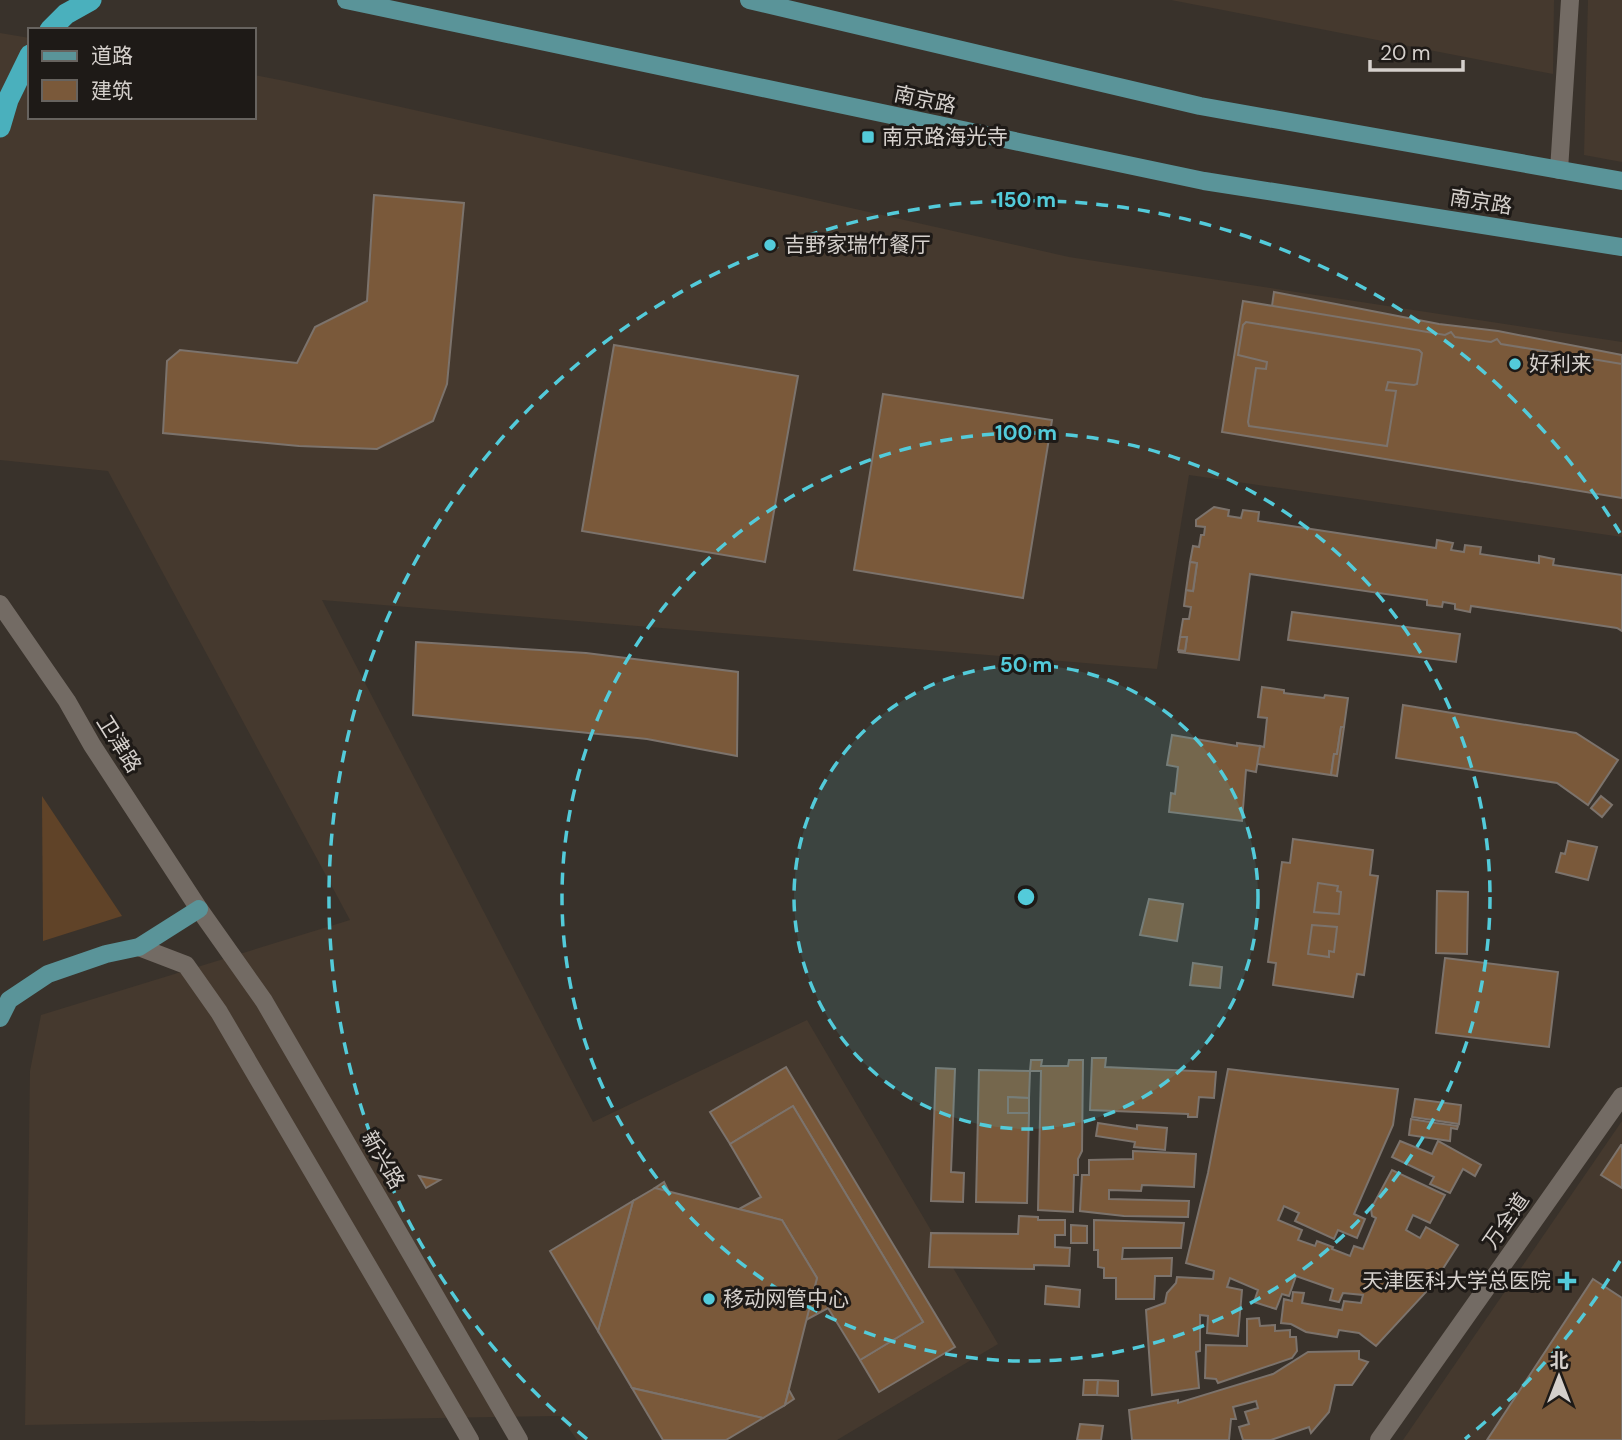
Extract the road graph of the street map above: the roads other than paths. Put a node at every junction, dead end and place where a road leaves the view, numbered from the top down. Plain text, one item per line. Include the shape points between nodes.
1 (90, 0) edge
2 (346, 0) edge
3 (749, 0) edge
4 (1570, 0) edge
5 (52, 28) edge
6 (28, 59) edge
7 (0, 127) edge
8 (1559, 170) junction
9 (1622, 181) edge
10 (1622, 247) edge
11 (0, 604) edge
12 (199, 909) junction
13 (139, 947) junction
14 (0, 1018) edge
15 (1622, 1096) edge
16 (470, 1440) edge
17 (520, 1440) edge
18 (1379, 1440) edge

1 - 5 highway
2 - 10 main road, 南京路 via 1204,181
3 - 8 main road via 1200,106
4 - 8 main road
6 - 7 highway
8 - 9 main road
11 - 12 main road, 卫津路
12 - 13 main road
12 - 17 main road, 新兴路 via 264,1001
13 - 14 main road via 48,974 9,1000
13 - 16 main road via 186,965 219,1012
15 - 18 main road, 万全道

